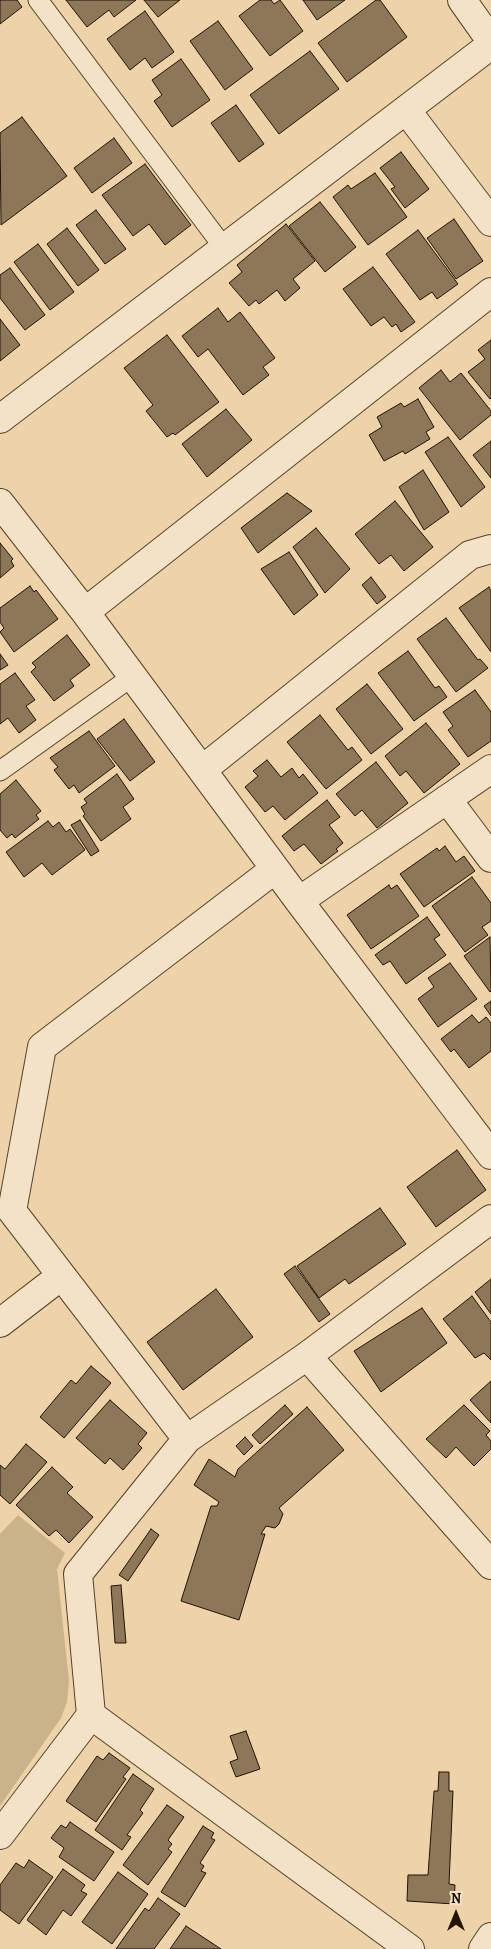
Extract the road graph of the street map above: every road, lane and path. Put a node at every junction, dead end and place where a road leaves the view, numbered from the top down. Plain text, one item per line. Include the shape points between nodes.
1 (38, 0) edge
2 (462, 0) edge
3 (491, 41) edge
4 (491, 45) edge
5 (407, 111) junction
6 (491, 222) edge
7 (225, 249) junction
8 (491, 292) edge
9 (0, 419) edge
10 (0, 503) edge
11 (491, 548) edge
12 (85, 612) junction
13 (133, 676) junction
14 (1, 768) edge
15 (491, 769) edge
16 (202, 770) junction
17 (447, 799) junction
18 (491, 858) edge
19 (275, 869) junction
20 (299, 901) junction
21 (491, 1155) edge
22 (491, 1219) edge
23 (61, 1276) junction
24 (0, 1323) edge
25 (307, 1356) junction
26 (187, 1439) junction
27 (491, 1565) edge
28 (91, 1715) junction
29 (0, 1835) edge
30 (491, 1937) edge
31 (410, 1949) edge
32 (483, 1949) edge

1 - 7 lane
2 - 3 street
4 - 5 street
5 - 6 street
5 - 7 street
7 - 9 street
8 - 12 street
10 - 12 street
11 - 16 street via 470,556
12 - 13 street
13 - 14 lane
13 - 16 street
15 - 17 street
16 - 19 street
17 - 18 street
17 - 20 street
19 - 20 street
19 - 23 street via 42,1047 12,1211
20 - 21 street
22 - 25 street
23 - 24 street
23 - 26 street
25 - 26 street
25 - 27 street
26 - 28 street via 78,1574
28 - 29 street
28 - 31 street
30 - 32 street

